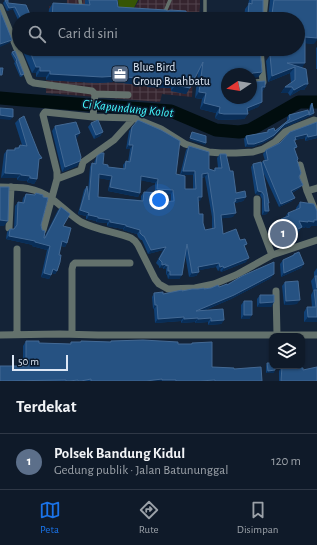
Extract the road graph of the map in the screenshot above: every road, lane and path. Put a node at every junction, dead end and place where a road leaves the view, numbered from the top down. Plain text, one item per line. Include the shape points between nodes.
1 (80, 0) edge
2 (170, 0) edge
3 (205, 0) edge
4 (265, 0) edge
5 (0, 7) edge
6 (81, 7) edge
7 (165, 12) edge
8 (205, 12) edge
9 (264, 12) edge
10 (12, 37) edge
11 (20, 56) edge
12 (260, 56) edge
13 (257, 82) edge
14 (94, 96) junction
15 (128, 96) dead end
16 (93, 117) junction
17 (130, 118) junction
18 (317, 121) edge
19 (300, 165) edge
20 (57, 179) junction
21 (0, 187) edge
22 (11, 187) junction
23 (313, 189) edge
24 (52, 198) junction
25 (257, 199) dead end
26 (317, 215) edge
27 (9, 228) edge
28 (43, 230) edge
29 (317, 240) edge
30 (16, 249) dead end
31 (272, 255) junction
32 (130, 263) dead end
33 (276, 291) dead end
34 (277, 333) edge
35 (17, 334) junction
36 (72, 334) junction
37 (0, 335) edge
38 (269, 335) edge
39 (305, 335) edge
40 (317, 335) edge

1 - 6 lane
2 - 7 lane
3 - 8 lane
4 - 9 street
5 - 10 street
11 - 14 street via 31,82 90,90
12 - 13 street via 263,82
14 - 15 street
14 - 16 street
16 - 17 street
16 - 20 street via 46,111 43,114
17 - 18 street via 161,129 198,149 236,153 263,149 286,132
17 - 20 street via 114,140 83,162 81,170
19 - 23 street
20 - 24 street
21 - 22 street
22 - 24 street via 31,188
22 - 27 street
23 - 26 street
24 - 28 street
24 - 31 street via 77,219 135,241 155,279 168,289 214,284
25 - 31 street via 257,215
29 - 31 street
30 - 35 street
32 - 36 street via 73,265
33 - 34 street
35 - 36 street
35 - 37 street
36 - 38 street
39 - 40 street

